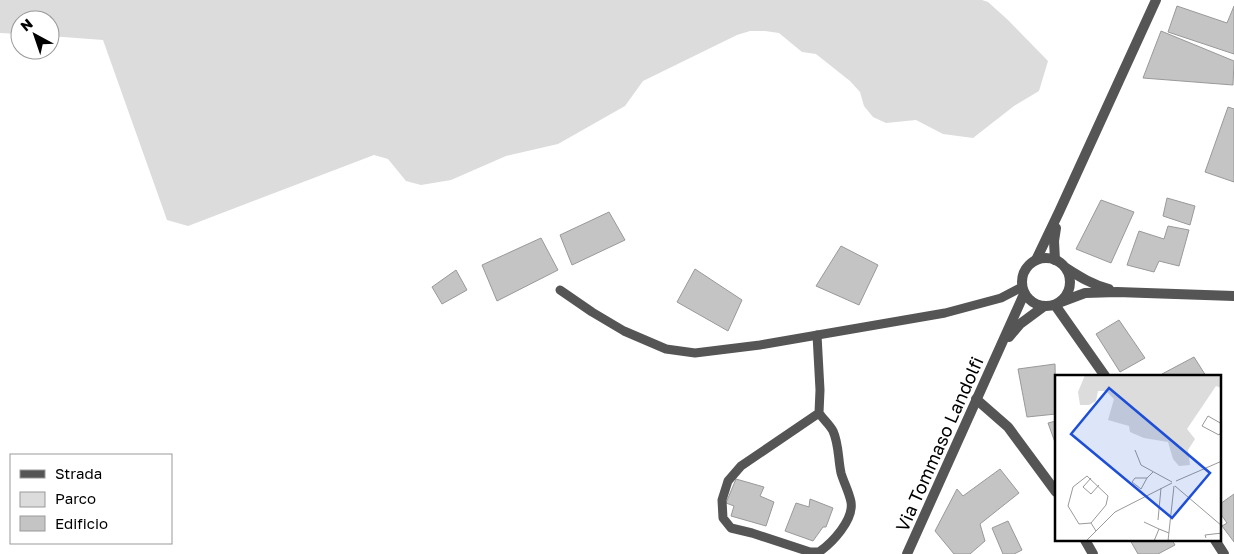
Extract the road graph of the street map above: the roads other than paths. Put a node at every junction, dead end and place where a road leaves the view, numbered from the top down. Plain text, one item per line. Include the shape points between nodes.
1 (1156, 0) edge
2 (1059, 212) junction
3 (1036, 260) junction
4 (1054, 260) junction
5 (1066, 268) junction
6 (560, 290) dead end
7 (1023, 290) junction
8 (1117, 292) junction
9 (1234, 296) edge
10 (1058, 303) junction
11 (1043, 307) junction
12 (817, 335) junction
13 (1000, 348) junction
14 (1104, 375) edge
15 (976, 399) junction
16 (819, 413) junction
17 (1055, 491) edge
18 (1087, 542) edge
19 (1216, 542) edge
20 (907, 554) edge
21 (1093, 554) edge
22 (1224, 554) edge

1 - 2 street
2 - 3 street
2 - 4 street
3 - 4 street
3 - 7 street via 1024,272
4 - 5 street
5 - 8 street via 1100,287
5 - 10 street via 1070,276 1068,293
6 - 12 lane via 624,331 666,349 695,353
7 - 11 street via 1029,300
7 - 12 lane via 945,314
7 - 13 street, Via Tommaso Landolfi
8 - 9 street
8 - 10 street via 1085,293
10 - 11 street
10 - 14 street
11 - 13 street, Via Tommaso Landolfi via 1020,324
12 - 16 lane
13 - 15 street, Via Tommaso Landolfi
15 - 17 street via 1008,427
15 - 20 street, Via Tommaso Landolfi
16 - 16 lane via 833,431 851,504 849,517 841,529 819,552 810,552 731,528 723,518 722,500 728,481 741,466
18 - 21 street
19 - 22 street

